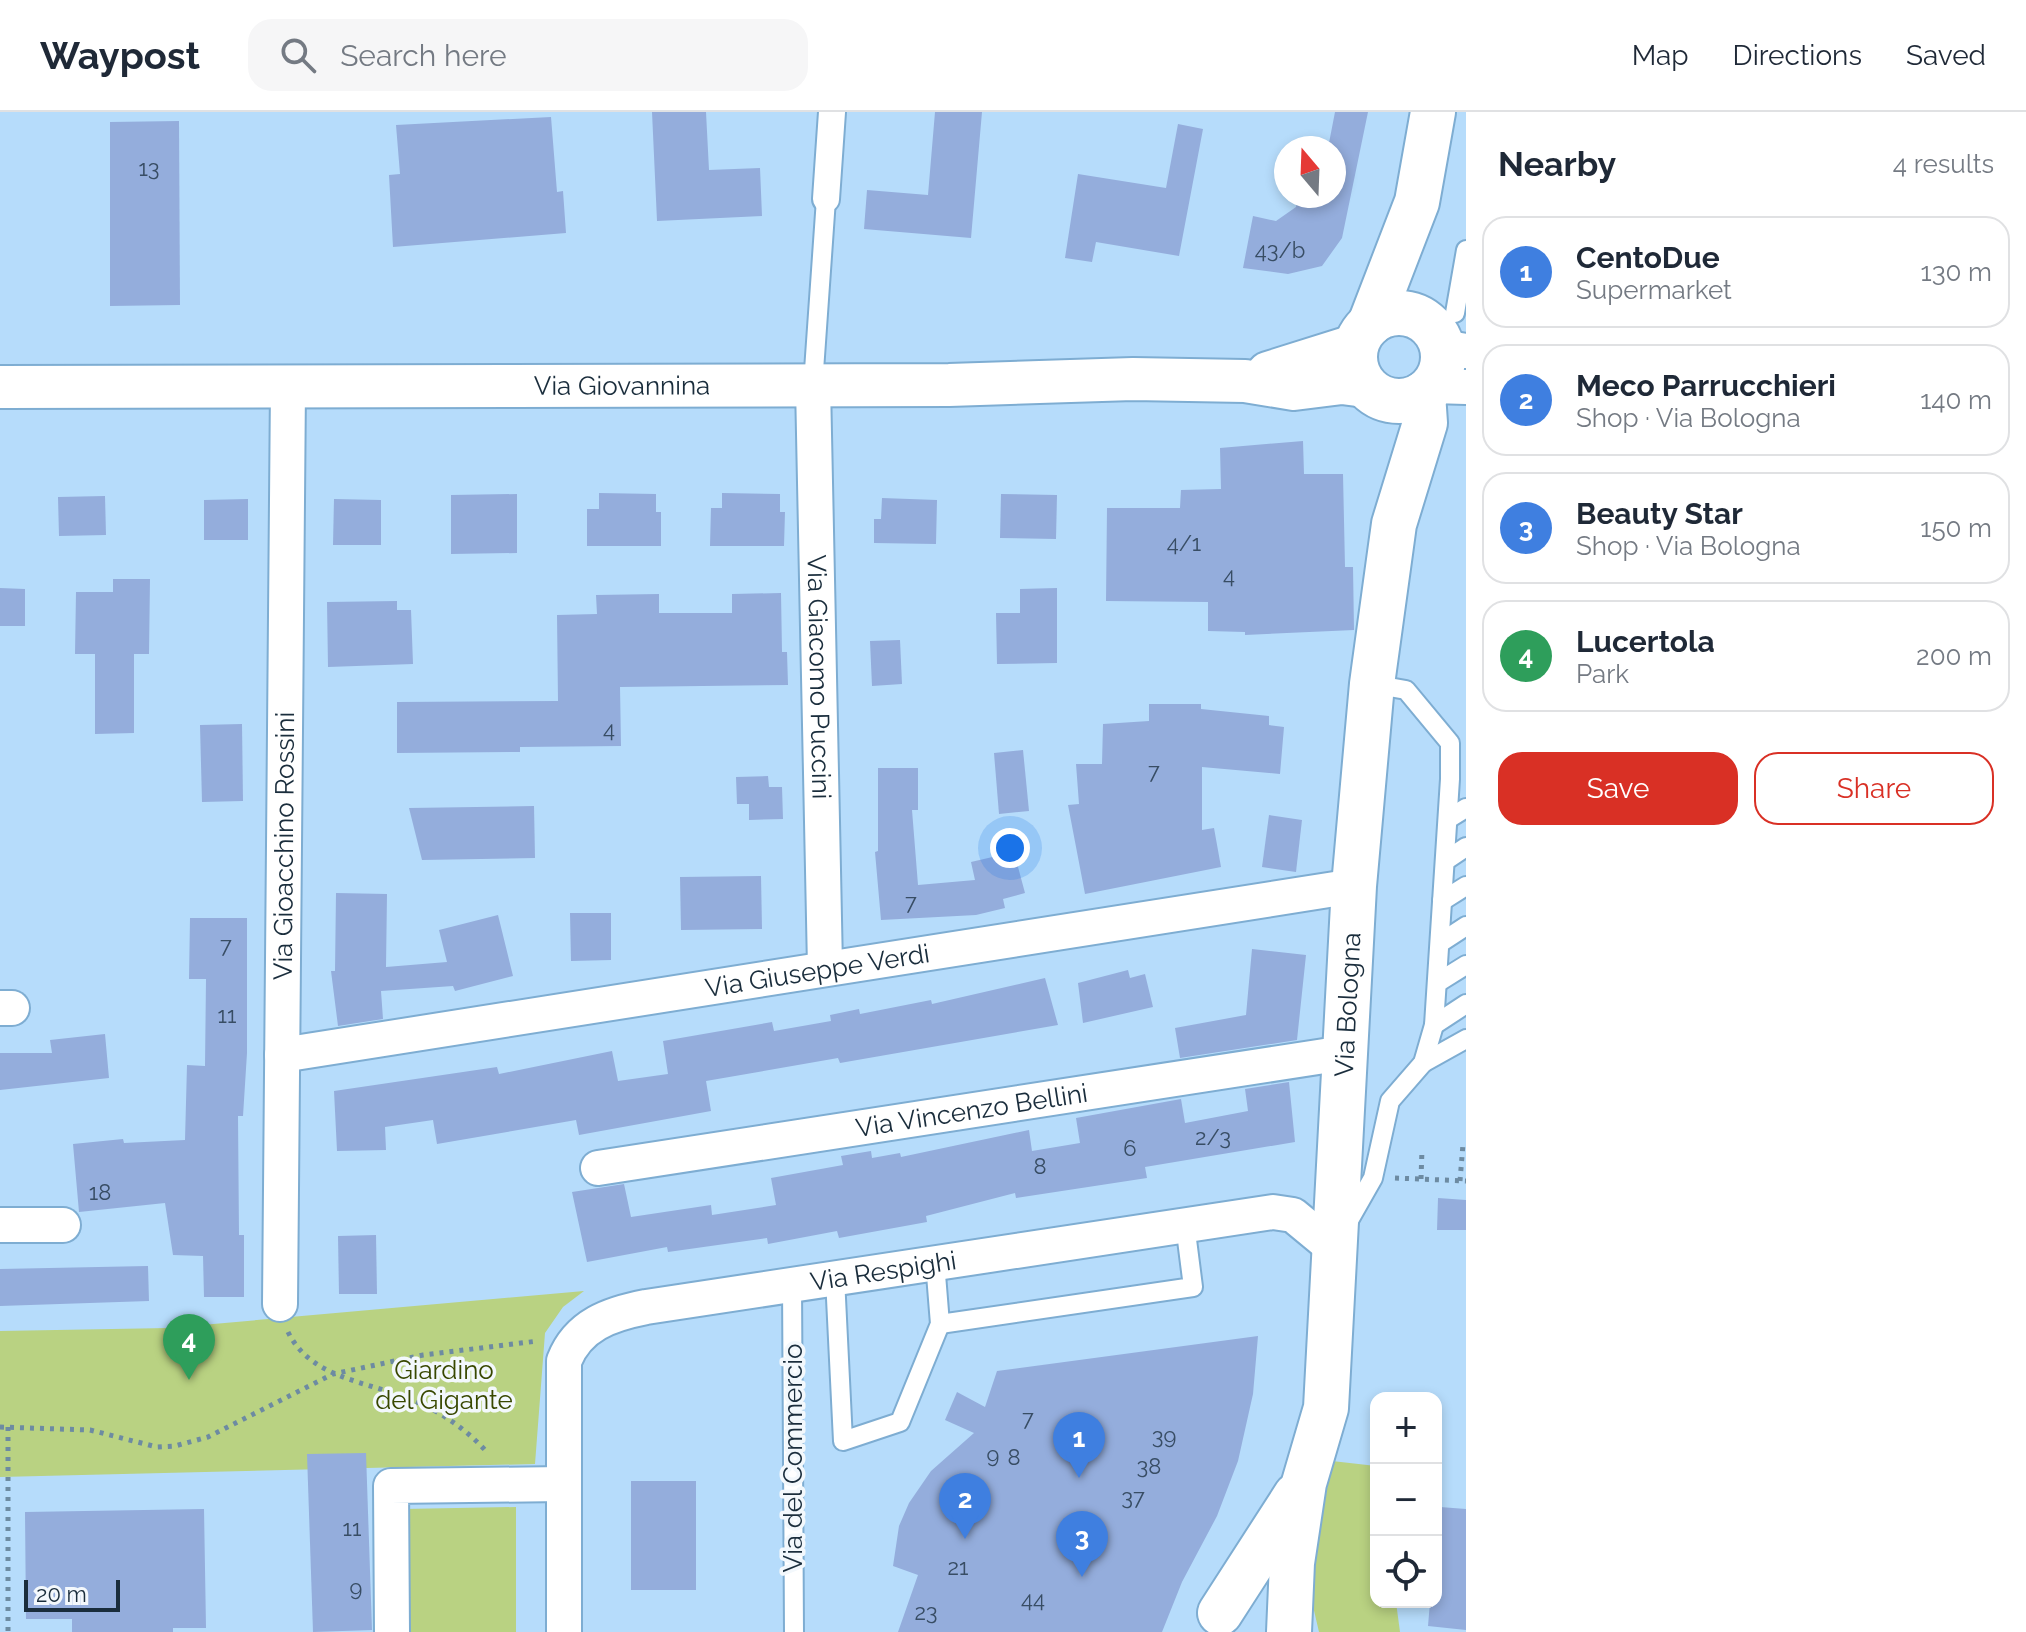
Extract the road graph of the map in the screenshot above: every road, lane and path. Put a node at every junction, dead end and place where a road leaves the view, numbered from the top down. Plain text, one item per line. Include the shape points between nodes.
1 (832, 112) edge
2 (1433, 112) edge
3 (826, 199) joint
4 (1466, 250) edge
5 (1417, 360) edge
6 (813, 385) junction
7 (288, 386) junction
8 (0, 387) edge
9 (1372, 684) junction
10 (1458, 774) edge
11 (1466, 808) edge
12 (1448, 819) junction
13 (1466, 847) edge
14 (1445, 861) junction
15 (1354, 886) junction
16 (1466, 886) edge
17 (1442, 901) junction
18 (1466, 926) edge
19 (1440, 943) junction
20 (1466, 965) edge
21 (825, 967) junction
22 (1437, 983) junction
23 (1466, 1004) edge
24 (1434, 1025) junction
25 (1466, 1039) edge
26 (1344, 1053) junction
27 (282, 1055) junction
28 (1423, 1063) junction
29 (1463, 1144) dead end
30 (1422, 1149) dead end
31 (598, 1168) dead end
32 (1373, 1178) junction
33 (1421, 1179) junction
34 (1463, 1181) edge
35 (1185, 1224) junction
36 (0, 1225) edge
37 (63, 1225) dead end
38 (1333, 1248) junction
39 (935, 1262) junction
40 (835, 1278) junction
41 (792, 1284) junction
42 (280, 1304) joint
43 (940, 1324) junction
44 (577, 1338) junction
45 (333, 1374) junction
46 (0, 1427) edge
47 (8, 1427) junction
48 (486, 1451) dead end
49 (1304, 1483) junction
50 (563, 1484) junction
51 (1211, 1622) edge
52 (8, 1632) edge
53 (392, 1632) edge
54 (564, 1632) edge
55 (794, 1632) edge
56 (1289, 1632) edge

1 - 3 street
2 - 5 main road, Via Bologna via 1417,202
3 - 6 lane
4 - 5 lane
5 - 6 street, Via Giovannina via 1342,383 1294,389 1245,381 1133,379
5 - 9 main road, Via Bologna via 1425,423 1394,524
6 - 7 street, Via Giovannina
6 - 21 street, Via Giacomo Puccini
7 - 8 street, Via Giovannina
7 - 27 street, Via Gioacchino Rossini
9 - 10 lane via 1406,690 1450,743
9 - 15 main road, Via Bologna
10 - 12 lane
11 - 12 lane
12 - 14 lane
13 - 14 lane
14 - 17 lane
15 - 21 street, Via Giuseppe Verdi
15 - 26 main road, Via Bologna
16 - 17 lane
17 - 19 lane
18 - 19 lane
19 - 22 lane
20 - 22 lane
21 - 27 street, Via Giuseppe Verdi
22 - 24 lane
23 - 24 lane
24 - 28 lane
25 - 28 lane
26 - 31 street, Via Vincenzo Bellini
26 - 38 main road, Via Bologna
27 - 42 street, Via Gioacchino Rossini
28 - 32 lane via 1390,1101
29 - 34 path
30 - 33 path
32 - 33 path
32 - 38 lane
33 - 34 path
35 - 38 street, Via Respighi via 1283,1211
35 - 39 street, Via Respighi
35 - 43 lane via 1193,1287
36 - 37 street
38 - 49 main road, Via Bologna via 1326,1408
39 - 40 street, Via Respighi
39 - 43 lane
40 - 41 street, Via Respighi
40 - 43 lane via 843,1441 900,1422
41 - 44 street, Via Respighi via 622,1312
41 - 55 lane, Via del Commercio
42 - 45 path via 292,1340
44 - 45 path via 423,1355
44 - 50 street via 564,1361
45 - 47 path via 208,1437 175,1446 157,1447 90,1430
45 - 48 path via 422,1404 472,1435
46 - 47 path
47 - 52 path
49 - 51 main road, Via Bologna
49 - 56 main road, Via Bologna
50 - 53 street via 391,1486
50 - 54 street
51 - 56 main road, Via Bologna via 1232,1606 1259,1606

